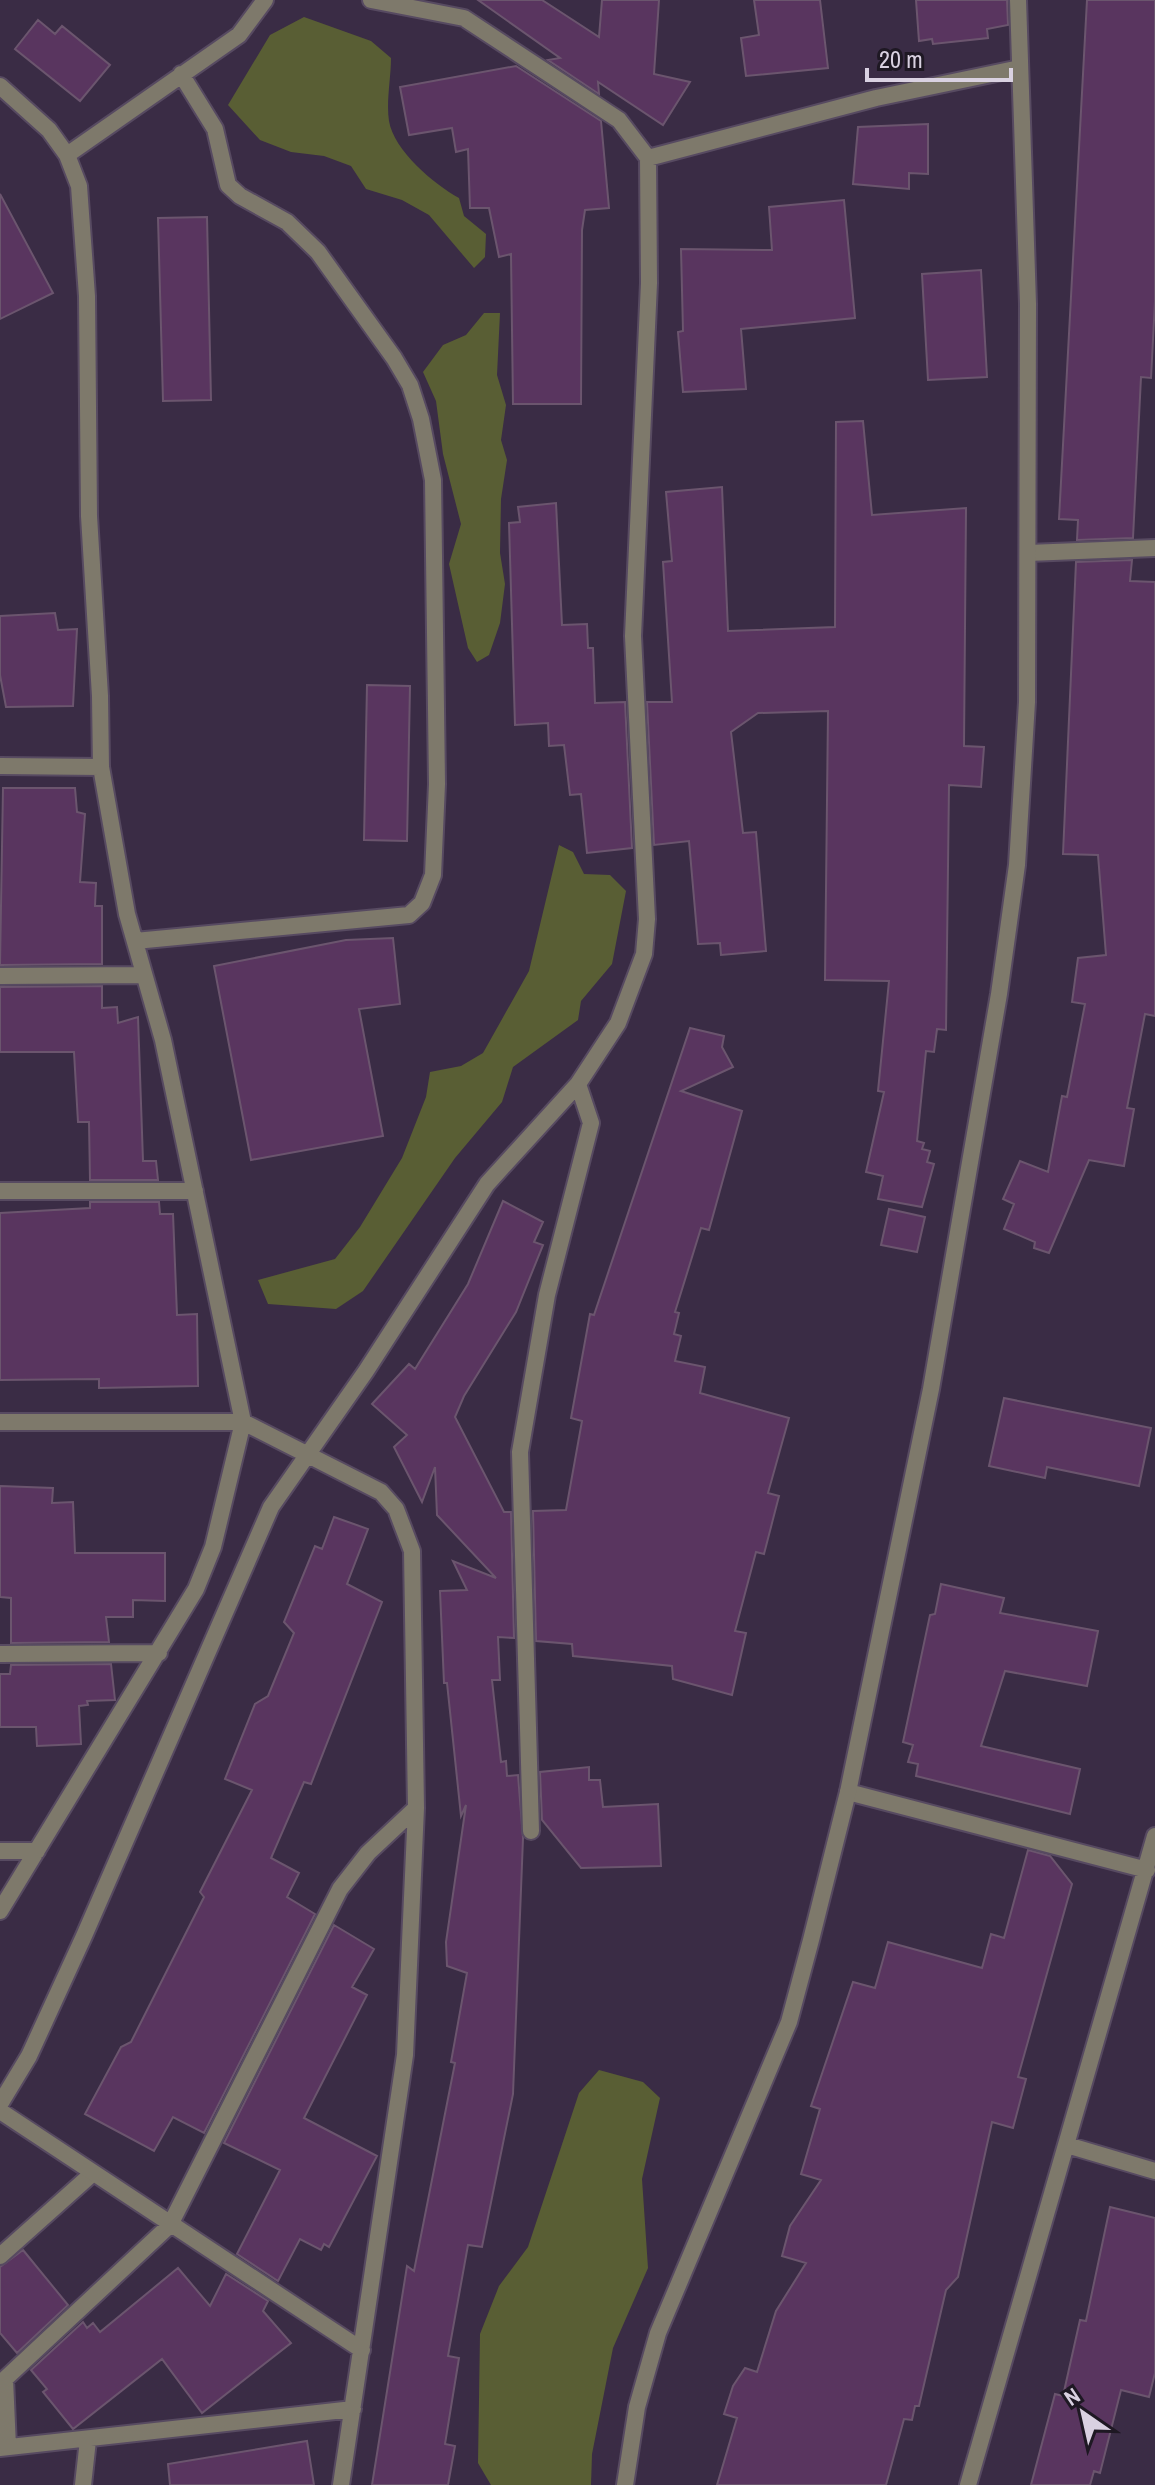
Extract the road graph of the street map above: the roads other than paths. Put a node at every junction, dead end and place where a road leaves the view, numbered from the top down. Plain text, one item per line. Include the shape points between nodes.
1 (265, 0) edge
2 (371, 0) edge
3 (1018, 0) edge
4 (1020, 68) junction
5 (181, 74) junction
6 (0, 86) edge
7 (67, 155) junction
8 (648, 158) junction
9 (1155, 548) edge
10 (1028, 553) junction
11 (0, 766) edge
12 (101, 767) junction
13 (135, 941) junction
14 (144, 975) junction
15 (0, 976) edge
16 (578, 1084) junction
17 (0, 1191) edge
18 (195, 1191) junction
19 (0, 1422) edge
20 (243, 1422) junction
21 (307, 1453) junction
22 (159, 1653) junction
23 (0, 1654) edge
24 (848, 1792) junction
25 (416, 1808) junction
26 (531, 1831) dead end
27 (1155, 1836) edge
28 (0, 1851) edge
29 (37, 1851) junction
30 (1147, 1870) junction
31 (0, 1911) edge
32 (0, 2104) edge
33 (0, 2111) edge
34 (1067, 2145) junction
35 (1155, 2171) edge
36 (93, 2173) junction
37 (170, 2225) junction
38 (0, 2256) edge
39 (362, 2350) junction
40 (2, 2377) edge
41 (353, 2409) junction
42 (88, 2440) junction
43 (4, 2447) edge
44 (83, 2485) edge
45 (341, 2485) edge
46 (625, 2485) edge
47 (968, 2485) edge

1 - 5 street via 239,35
2 - 8 street via 464,18 619,120
3 - 4 street
4 - 8 street via 876,98
4 - 10 street via 1028,304
5 - 7 street
5 - 13 street via 215,129 228,185 287,222 318,252 394,358 421,419 434,495 433,875 422,903 409,915
6 - 7 street via 49,130
7 - 12 street via 79,186 87,296 89,516
8 - 16 street via 649,283 633,636 647,919 644,954 618,1023
9 - 10 street
10 - 24 street via 1027,702 1018,850 999,994 931,1389
11 - 12 street
12 - 13 street
13 - 14 street
14 - 15 street
14 - 18 street
16 - 21 street via 487,1184
16 - 26 street via 591,1123 547,1295 520,1452
17 - 18 street
18 - 20 street
19 - 20 street
20 - 21 street
20 - 22 street via 213,1547
21 - 25 street via 381,1492 396,1509 408,1537
21 - 32 street via 271,1507 84,1936 29,2056
22 - 23 street
22 - 29 street
24 - 30 street
24 - 46 street via 789,2022 658,2333 637,2407
25 - 37 street via 368,1853 340,1889
25 - 39 street via 405,2055
27 - 30 street
28 - 29 street
29 - 31 street
30 - 34 street
33 - 36 street
34 - 35 street
34 - 47 street
36 - 37 street
36 - 38 street
37 - 39 street
37 - 40 street
39 - 41 street
40 - 43 street
41 - 42 street
41 - 45 street
42 - 43 street
42 - 44 street

